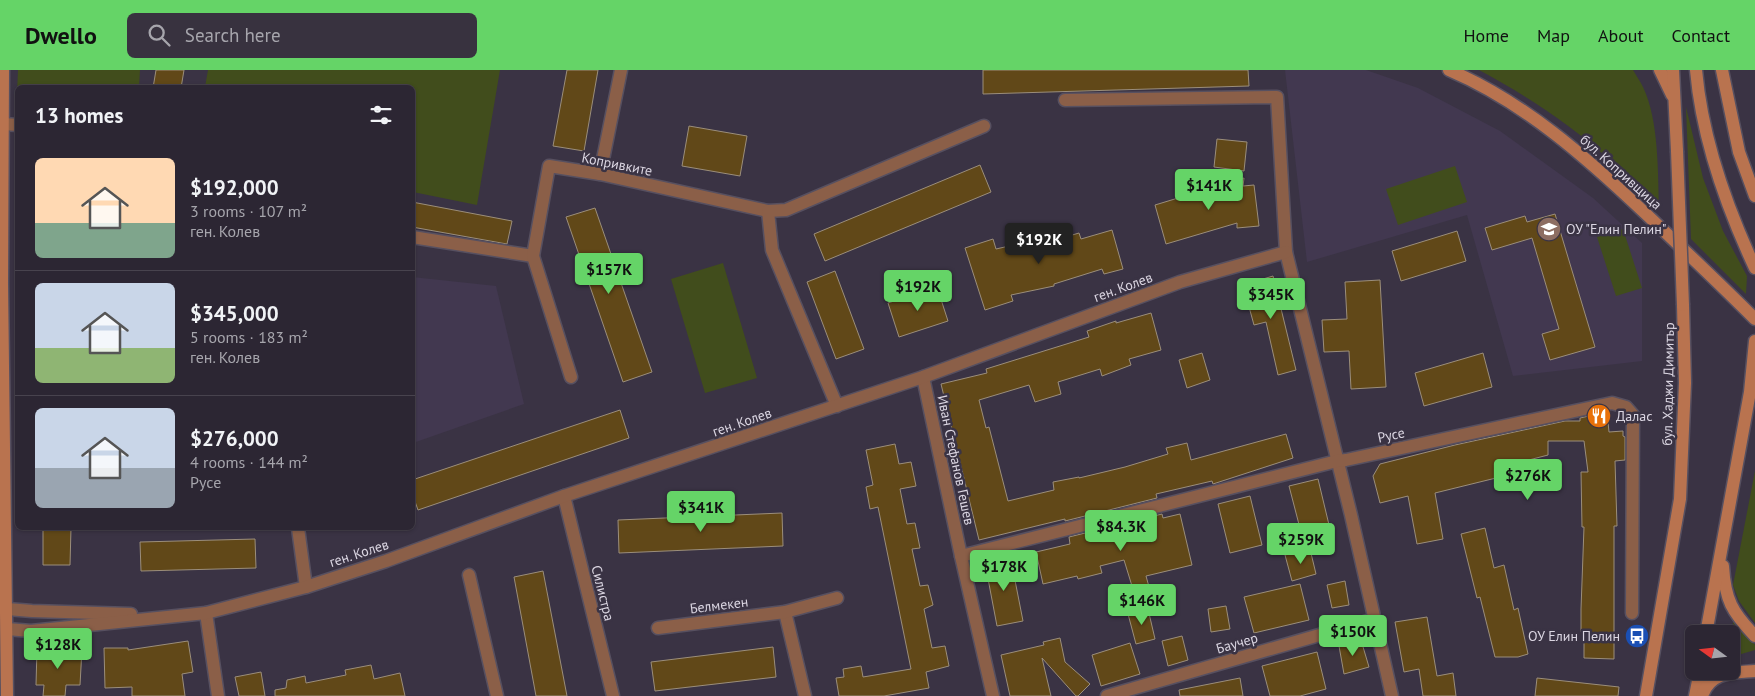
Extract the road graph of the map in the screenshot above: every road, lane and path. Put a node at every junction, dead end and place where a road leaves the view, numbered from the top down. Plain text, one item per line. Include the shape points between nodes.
1 (3, 70) edge
2 (621, 70) edge
3 (1448, 70) edge
4 (1660, 70) edge
5 (1673, 70) edge
6 (1696, 70) edge
7 (1722, 70) edge
8 (1066, 100) dead end
9 (1676, 104) junction
10 (3, 124) junction
11 (15, 125) edge
12 (984, 126) dead end
13 (600, 174) junction
14 (1755, 196) edge
15 (768, 212) junction
16 (415, 237) edge
17 (1286, 252) junction
18 (533, 256) junction
19 (1755, 268) edge
20 (1, 283) edge
21 (1755, 319) edge
22 (1755, 341) edge
23 (1754, 356) edge
24 (571, 377) dead end
25 (923, 377) junction
26 (837, 406) junction
27 (1337, 461) junction
28 (564, 496) junction
29 (298, 530) edge
30 (1722, 541) junction
31 (961, 556) junction
32 (469, 575) dead end
33 (306, 587) junction
34 (837, 598) dead end
35 (7, 609) junction
36 (785, 612) junction
37 (1632, 613) dead end
38 (206, 614) junction
39 (183, 615) junction
40 (1375, 619) junction
41 (1708, 625) edge
42 (658, 628) dead end
43 (7, 629) junction
44 (1755, 636) edge
45 (1755, 671) edge
46 (1698, 680) edge
47 (8, 696) edge
48 (218, 696) edge
49 (497, 696) edge
50 (613, 696) edge
51 (805, 696) edge
52 (993, 696) edge
53 (1107, 696) edge
54 (1392, 696) edge
55 (1646, 696) edge
56 (1695, 696) edge
57 (1702, 696) edge

1 - 10 main road
2 - 13 street
3 - 21 main road, бул. Копривщица via 1534,117 1591,162
4 - 9 main road
5 - 9 main road, бул. Хаджи Димитър
6 - 19 main road via 1712,155
7 - 14 main road via 1739,152
8 - 17 street via 1277,97
9 - 55 main road, бул. Хаджи Димитър, bridge via 1684,383 1680,499
10 - 11 street
10 - 20 main road
12 - 15 street via 786,210
13 - 15 street, Копривките
13 - 18 street, Копривките via 549,166
15 - 26 street via 772,250
16 - 18 street
17 - 25 street, ген. Колев via 1180,282
17 - 27 street
18 - 24 street, Копривките
20 - 35 main road
22 - 23 main road
23 - 30 main road
25 - 26 street, ген. Колев
25 - 31 street, Иван Стефанов Гешев
26 - 28 street, ген. Колев
27 - 31 street, Русе
27 - 37 street, Русе via 1612,403 1626,407 1633,415
27 - 40 street
28 - 33 street, ген. Колев
28 - 50 street, Силистра
29 - 33 street
30 - 41 main road
30 - 44 main road via 1727,598
31 - 52 street, Иван Стефанов Гешев
32 - 49 street
33 - 38 street, ген. Колев
34 - 36 street, Белмекен
35 - 39 street
35 - 43 main road
36 - 42 street, Белмекен
36 - 51 street
38 - 39 street, ген. Колев
38 - 48 street
39 - 43 street via 31,631
40 - 53 street, Баучер
40 - 54 street
43 - 47 main road
45 - 57 main road via 1713,678
46 - 56 main road

